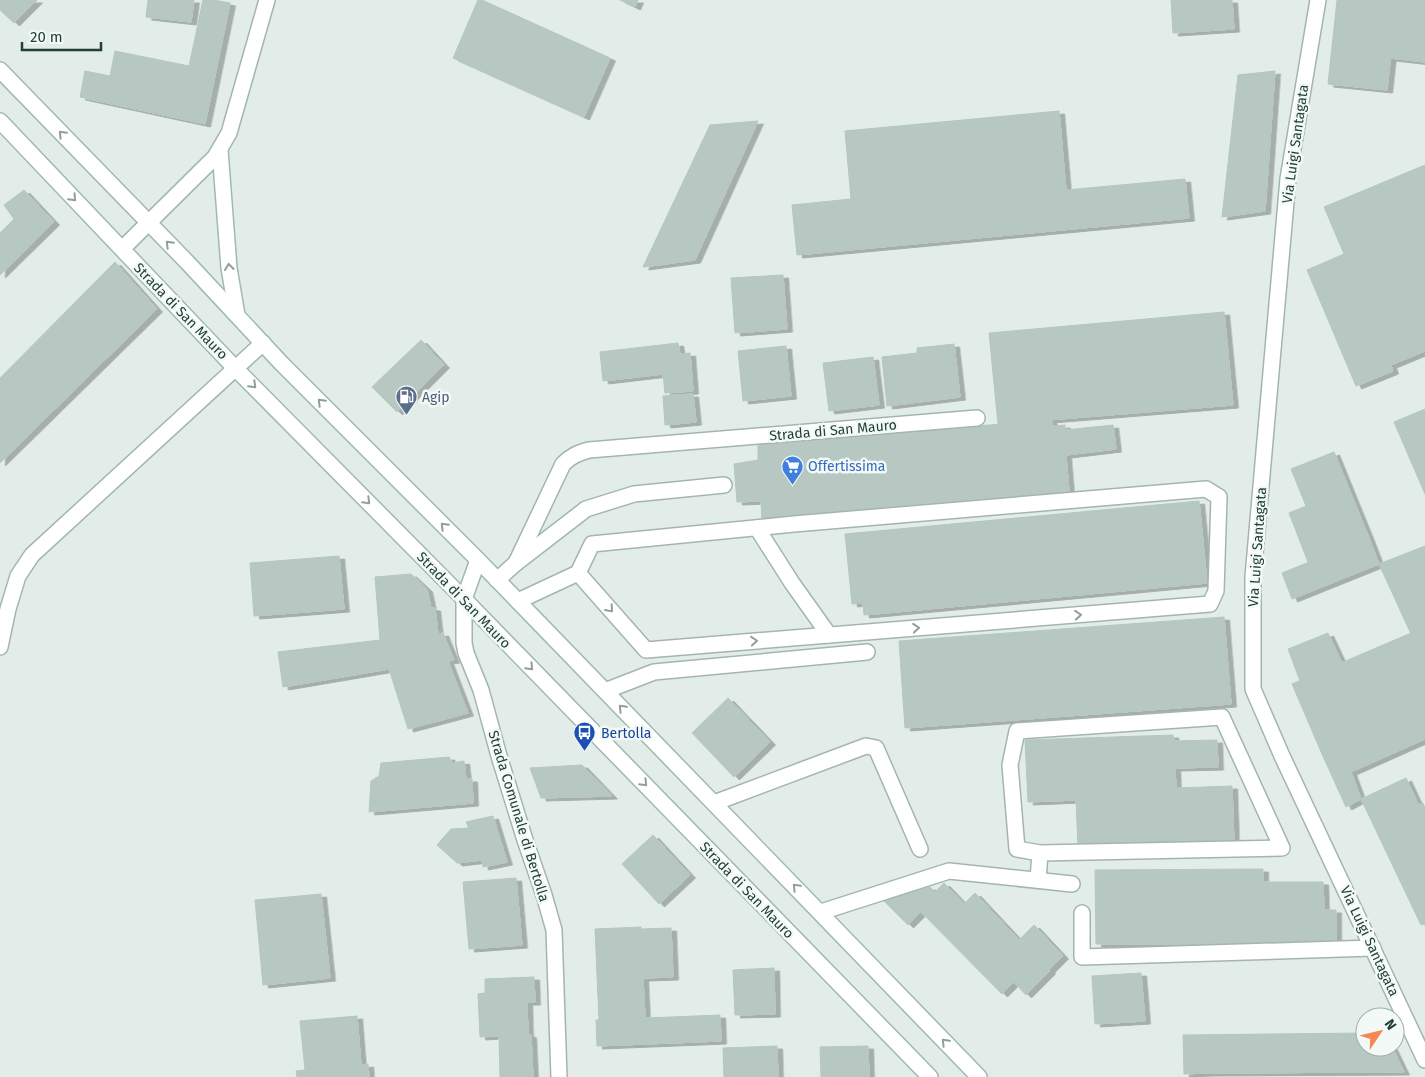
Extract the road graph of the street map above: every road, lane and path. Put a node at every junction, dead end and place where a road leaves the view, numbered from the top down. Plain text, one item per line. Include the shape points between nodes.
1 (267, 0) edge
2 (1318, 0) edge
3 (2, 74) edge
4 (0, 122) edge
5 (220, 150) junction
6 (149, 223) junction
7 (122, 249) junction
8 (237, 315) junction
9 (263, 343) junction
10 (235, 368) junction
11 (977, 418) dead end
12 (724, 485) dead end
13 (757, 528) junction
14 (478, 560) junction
15 (516, 563) junction
16 (578, 573) junction
17 (497, 580) junction
18 (464, 599) junction
19 (518, 601) junction
20 (830, 635) junction
21 (0, 647) edge
22 (867, 652) dead end
23 (605, 691) junction
24 (714, 803) junction
25 (920, 849) dead end
26 (1040, 853) junction
27 (1038, 880) junction
28 (1072, 884) dead end
29 (821, 912) junction
30 (1082, 913) dead end
31 (1373, 948) junction
32 (1425, 1060) edge
33 (559, 1077) edge
34 (930, 1077) edge
35 (979, 1077) edge

1 - 5 main road via 230,133
2 - 31 main road, Via Luigi Santagata via 1288,179 1253,577 1253,689
6 -> 3 main road
4 -> 7 main road, Strada di San Mauro
5 - 6 main road
8 -> 5 main road via 229,268
6 - 7 main road
8 -> 6 main road
7 - 10 main road, Strada di San Mauro
8 - 9 main road
9 - 10 main road
14 -> 9 main road
10 -> 18 main road, Strada di San Mauro
10 - 21 main road via 32,555 18,576
11 - 15 main road, Strada di San Mauro via 579,452 563,464
12 - 15 main road via 634,494 586,509
13 - 16 main road via 592,544
13 - 20 main road
20 -> 13 main road via 1210,604 1216,591 1219,497 1206,489
14 - 17 main road
14 - 18 main road, Strada Comunale di Bertolla
15 - 17 main road
16 - 19 main road
16 -> 20 main road via 646,650
17 - 19 main road
18 - 33 main road, Strada Comunale di Bertolla via 466,653 481,690 554,930
18 -> 34 main road, Strada di San Mauro
19 - 23 main road
22 - 23 main road via 654,672
24 -> 23 main road
24 - 25 main road via 866,746 876,748
29 -> 24 main road
26 - 26 main road via 1079,852 1282,848 1222,717 1016,731 1010,765 1017,850
26 - 27 main road
27 - 28 main road
27 - 29 main road via 949,871
35 -> 29 main road
30 - 31 main road via 1082,957
31 - 32 main road, Via Luigi Santagata

